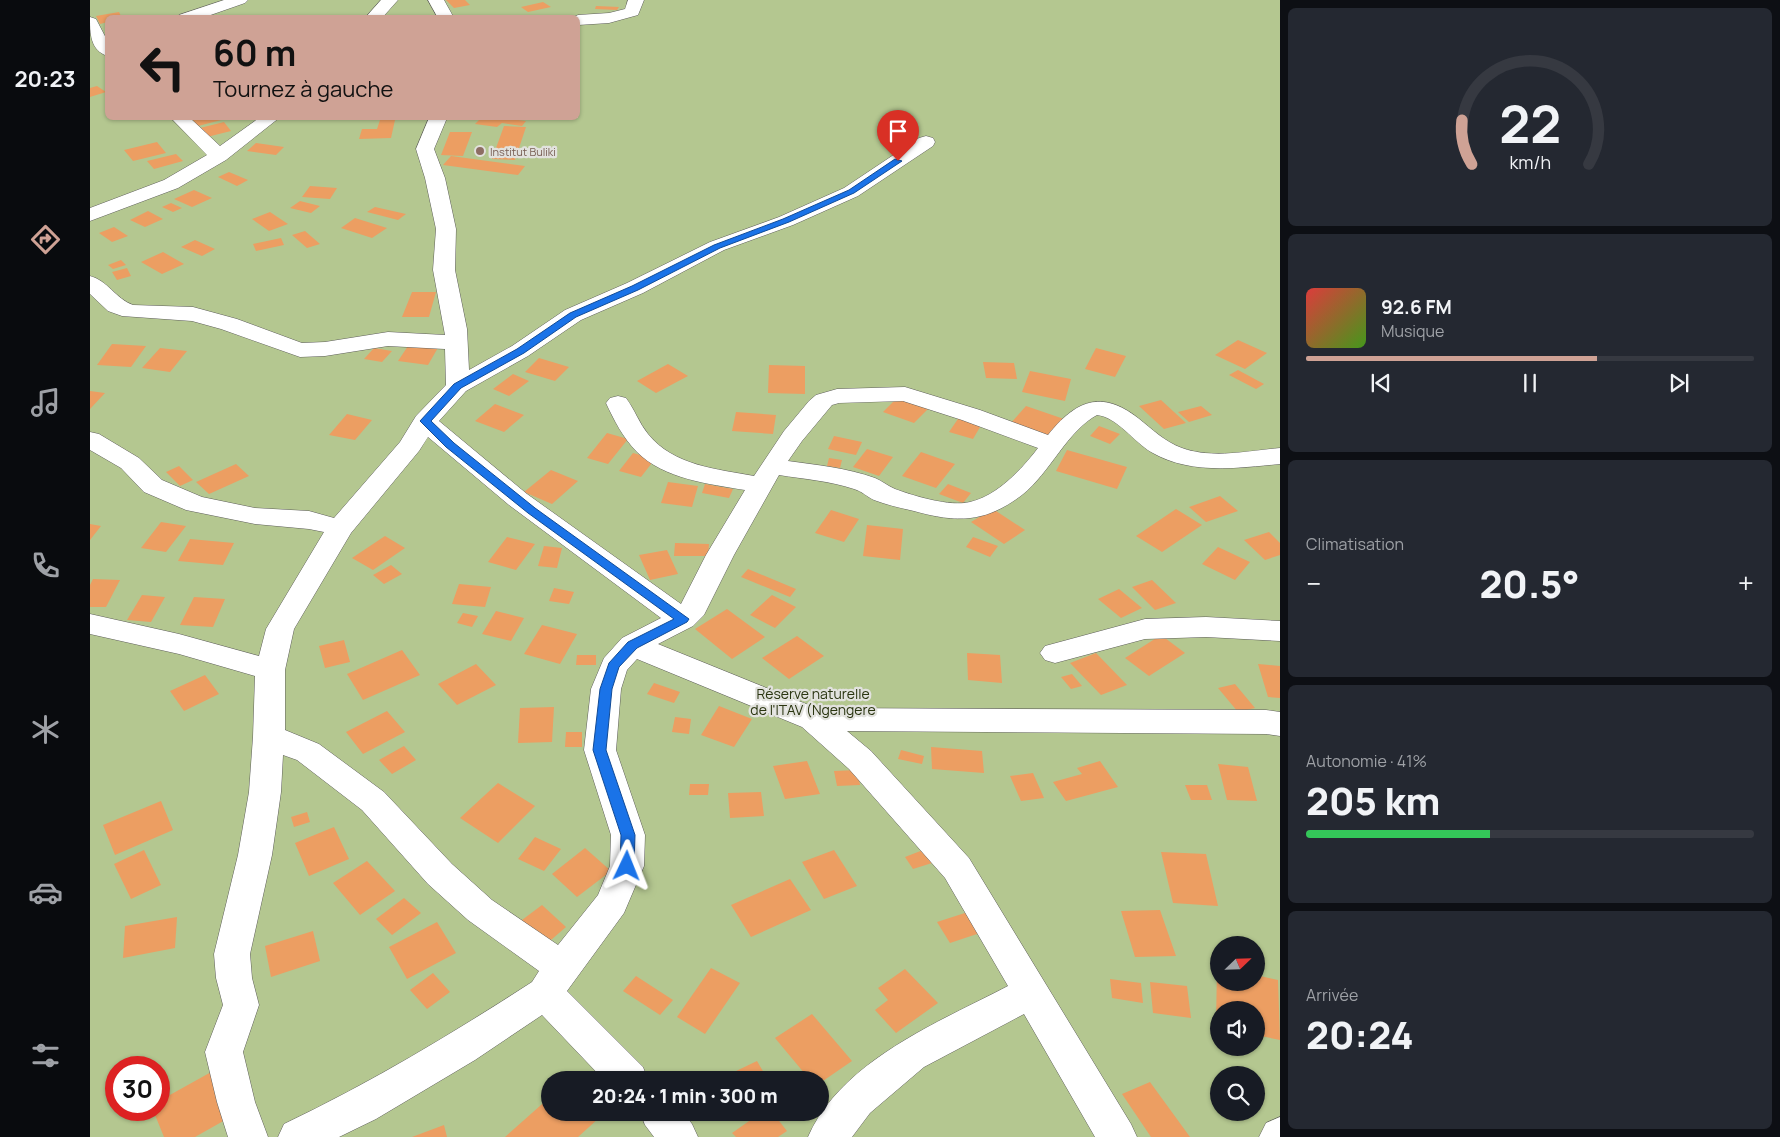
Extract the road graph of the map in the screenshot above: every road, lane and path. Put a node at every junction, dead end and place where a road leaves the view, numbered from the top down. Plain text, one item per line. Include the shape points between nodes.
1 (390, 0) edge
2 (436, 0) edge
3 (636, 0) edge
4 (235, 1) edge
5 (194, 15) edge
6 (377, 15) edge
7 (444, 15) edge
8 (580, 20) edge
9 (90, 22) edge
10 (101, 46) edge
11 (182, 120) edge
12 (267, 120) edge
13 (437, 120) edge
14 (926, 142) dead end
15 (219, 156) junction
16 (90, 215) edge
17 (90, 282) edge
18 (457, 343) junction
19 (458, 386) junction
20 (618, 403) dead end
21 (425, 421) junction
22 (90, 439) edge
23 (1053, 445) junction
24 (1280, 456) edge
25 (766, 476) junction
26 (340, 528) junction
27 (683, 619) junction
28 (90, 624) edge
29 (1280, 631) edge
30 (632, 645) junction
31 (1055, 653) dead end
32 (270, 670) junction
33 (813, 719) junction
34 (1280, 724) edge
35 (269, 737) junction
36 (553, 980) junction
37 (1030, 992) junction
38 (622, 1071) edge
39 (666, 1121) edge
40 (248, 1137) edge
41 (298, 1137) edge
42 (678, 1137) edge
43 (828, 1137) edge
44 (1117, 1137) edge

1 - 6 street
2 - 7 street
3 - 8 street via 632,12
4 - 5 street
9 - 10 street
11 - 15 street
12 - 15 street
13 - 18 street via 425,149 446,229 444,270
14 - 19 street via 851,192 786,221 717,246 573,315 520,351
15 - 16 street via 171,184
17 - 18 street via 116,306 130,311 193,314 300,350 388,339
18 - 19 street
19 - 21 street
20 - 25 street via 634,432 665,462 686,469
21 - 26 street via 410,446
21 - 27 street via 532,511
22 - 26 street via 130,463 153,486 195,504 255,516 309,520
23 - 24 street via 1079,416 1096,408 1111,411 1177,457 1236,459
23 - 25 street via 1009,493 967,512 901,500 841,477
23 - 25 street via 904,394 836,396 818,406
25 - 27 street via 720,555 694,608
26 - 32 street via 280,629
27 - 30 street
28 - 32 street via 180,644
29 - 31 street via 1206,627 1144,629
30 - 33 street
30 - 36 street via 614,666 606,689 600,750 628,835 627,866 612,903
32 - 35 street
33 - 34 street
33 - 37 street via 860,760 957,868
35 - 36 street via 308,752 373,801 440,874
35 - 40 street via 265,792 255,854 232,954 241,1005 224,1052
36 - 38 street
36 - 41 street via 438,1062 362,1106
37 - 43 street via 911,1056 856,1100
37 - 44 street
39 - 42 street

